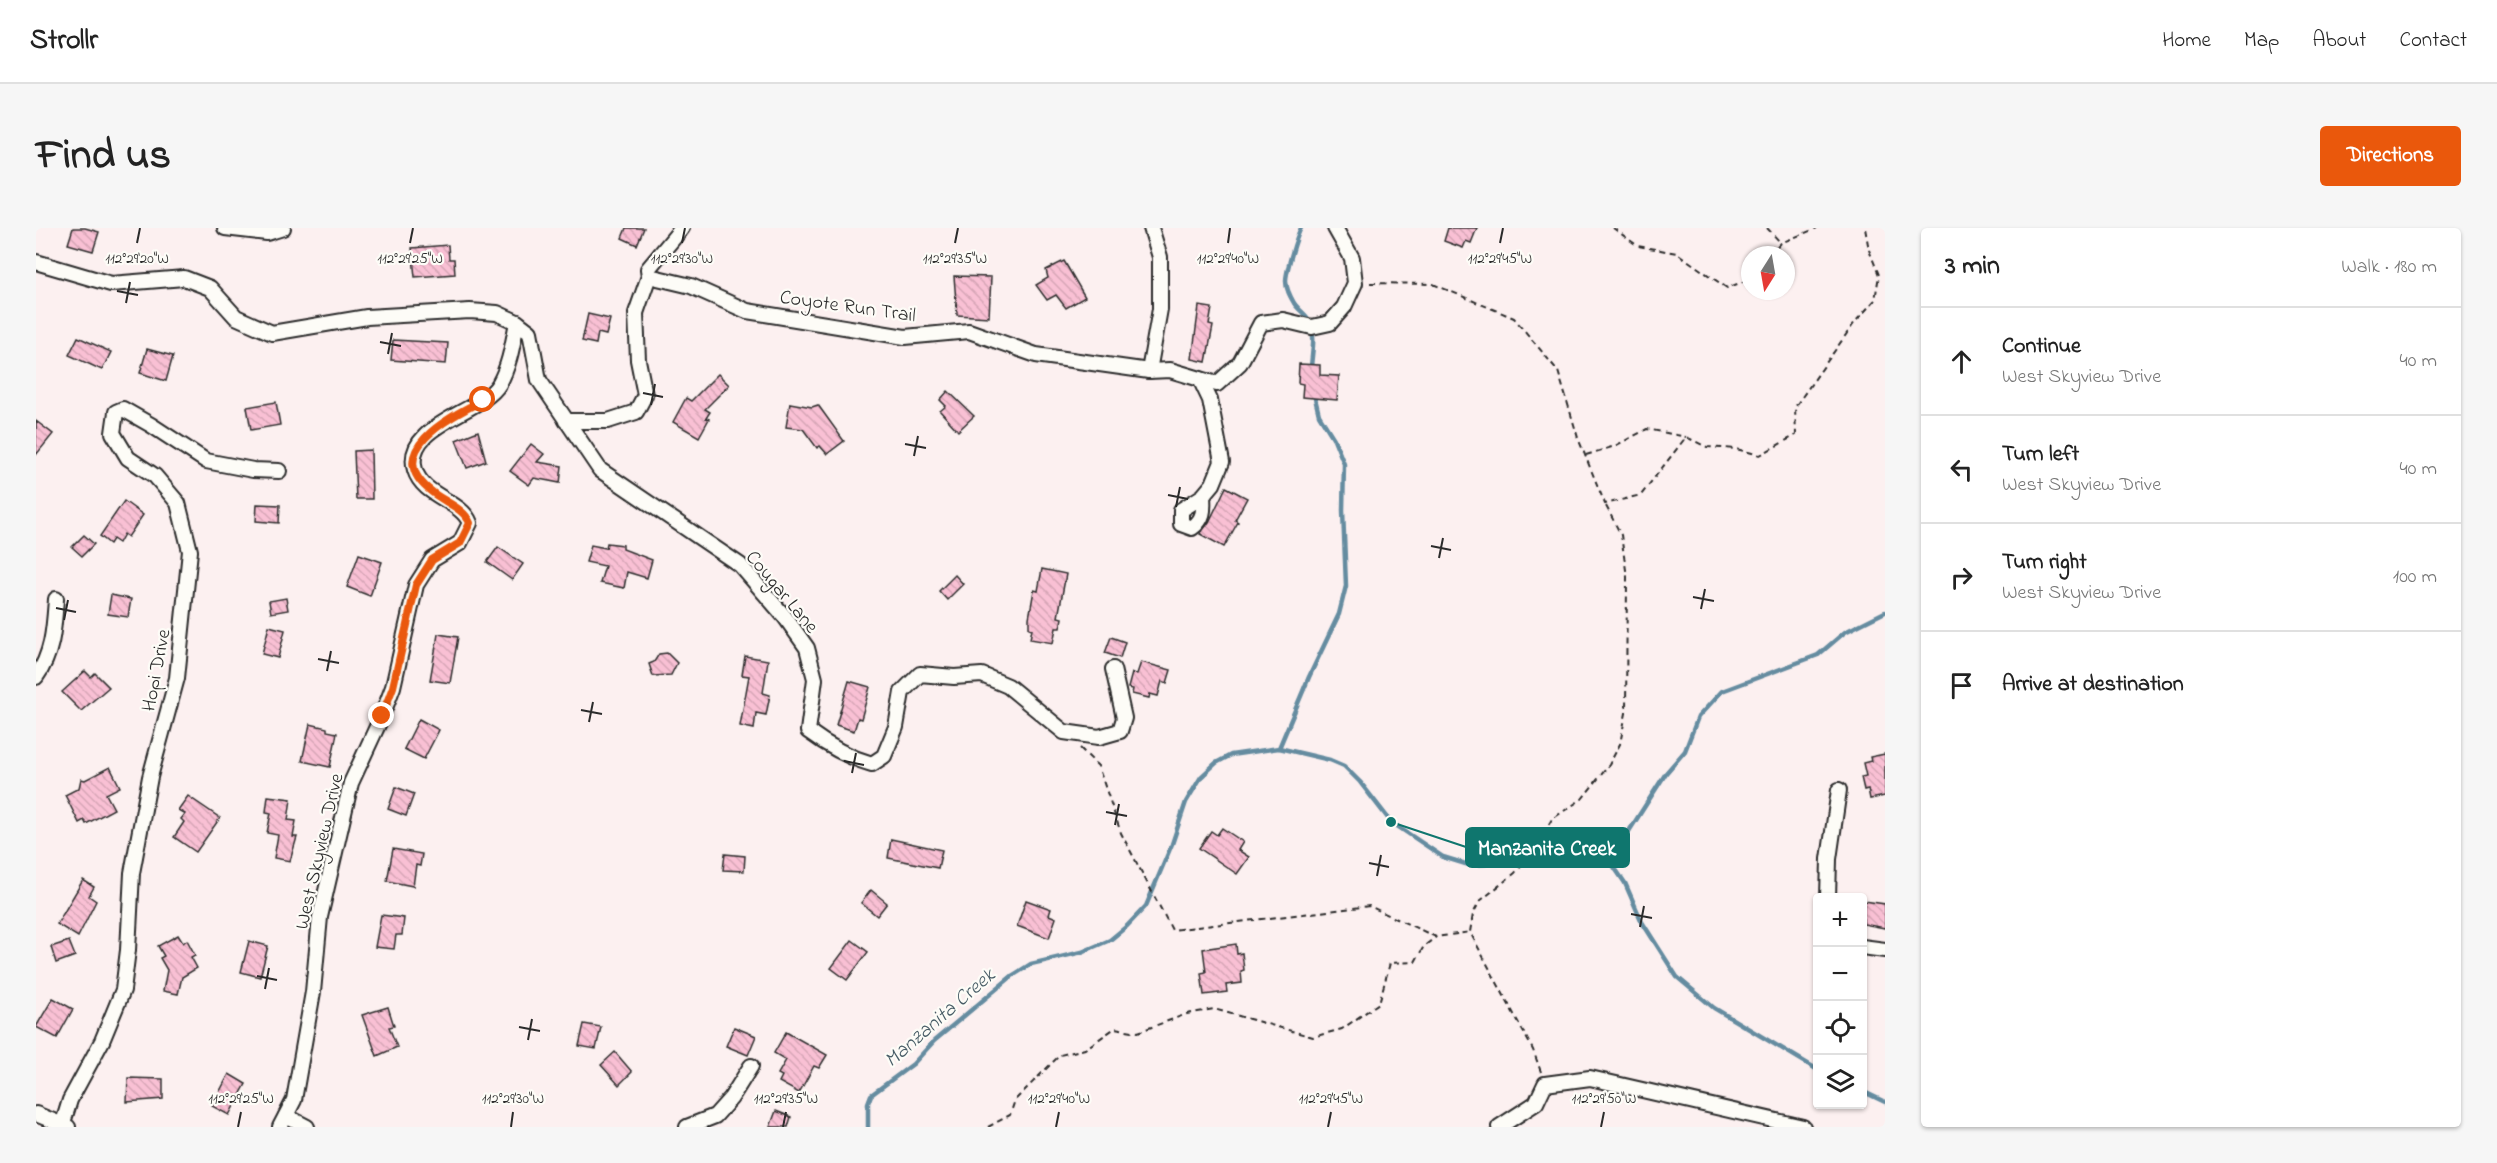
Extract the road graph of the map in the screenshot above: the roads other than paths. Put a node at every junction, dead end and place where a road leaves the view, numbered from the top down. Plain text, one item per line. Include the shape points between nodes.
1 (225, 228) edge
2 (283, 228) edge
3 (682, 228) edge
4 (1151, 228) edge
5 (1335, 228) edge
6 (36, 261) edge
7 (649, 273) junction
8 (517, 321) junction
9 (1149, 371) junction
10 (1200, 379) junction
11 (566, 421) junction
12 (279, 471) dead end
13 (1203, 496) dead end
14 (56, 599) dead end
15 (1113, 669) dead end
16 (36, 676) edge
17 (1839, 790) dead end
18 (1828, 893) edge
19 (1867, 947) edge
20 (1885, 950) edge
21 (751, 1066) dead end
22 (36, 1114) edge
23 (283, 1122) edge
24 (66, 1126) edge
25 (307, 1127) edge
26 (687, 1127) edge
27 (1498, 1127) edge
28 (1803, 1127) edge

1 - 2 street via 267,233
3 - 7 street
4 - 9 street via 1160,256 1160,298
5 - 10 street via 1352,258 1355,283 1344,307 1330,323 1312,327 1282,320 1261,323 1240,363 1217,384
6 - 8 street via 111,284 184,278 210,288 237,316 272,333 367,317 470,311 497,313
7 - 9 street, Coyote Run Trail via 747,311 905,337 969,331 1036,355
7 - 11 street via 636,313 638,360 645,395 636,412 608,421
8 - 11 street, Cougar Lane via 530,332 539,380
8 - 23 street, West Skyview Drive via 510,357 499,385 483,400 423,437 414,456 415,472 429,490 467,516 470,523 460,543 432,560 416,585 393,687 351,783 320,917 313,992 294,1100
9 - 10 street, Coyote Run Trail via 1170,370
10 - 13 street via 1210,400 1222,462
11 - 15 street, Cougar Lane via 600,470 740,565 785,617 807,648 815,679 808,731 851,758 872,764 884,756 896,727 902,692 920,674 982,675 1008,686 1064,732 1099,737 1120,731 1124,718
12 - 24 street, Hopi Drive via 206,461 123,409 116,412 113,433 128,458 155,476 178,503 190,551 177,678 150,777 132,873 123,990 102,1041 70,1100
14 - 16 street via 53,636
17 - 18 street
19 - 20 street
21 - 26 street via 715,1116
22 - 24 street
23 - 25 street
27 - 28 street via 1536,1103 1545,1084 1590,1078

